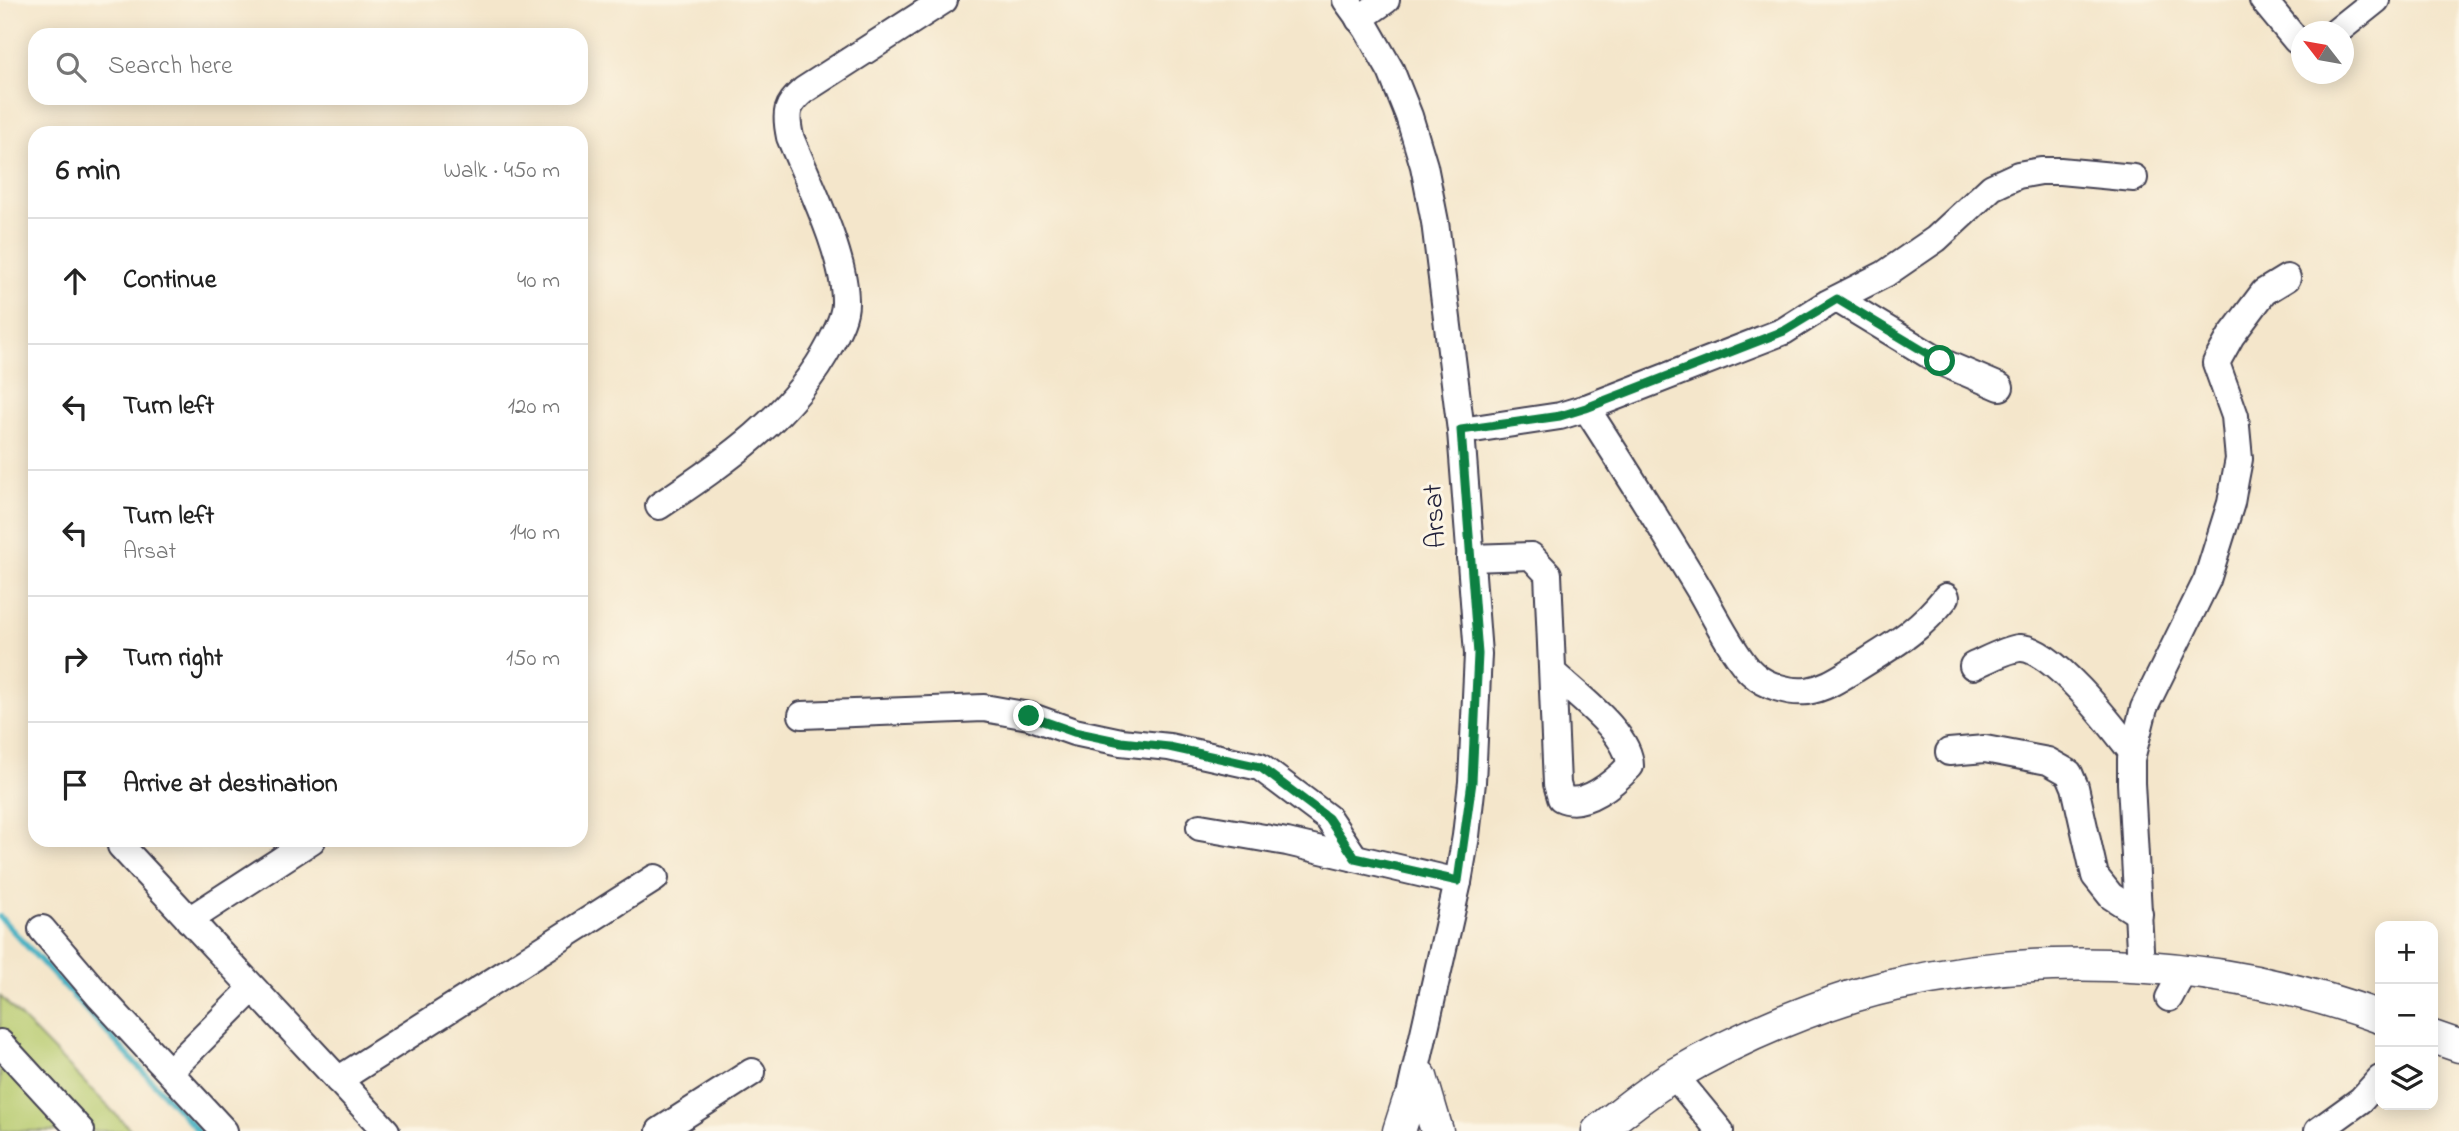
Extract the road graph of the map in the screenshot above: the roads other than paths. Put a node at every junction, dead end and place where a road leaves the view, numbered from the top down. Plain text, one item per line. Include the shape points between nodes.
1 (944, 0) edge
2 (1386, 0) edge
3 (2263, 0) edge
4 (2376, 0) edge
5 (1352, 9) edge
6 (2350, 21) edge
7 (2291, 35) edge
8 (2134, 178) dead end
9 (2287, 278) dead end
10 (1837, 299) junction
11 (2000, 387) dead end
12 (1586, 408) junction
13 (1461, 430) junction
14 (659, 506) dead end
15 (1471, 558) junction
16 (1946, 597) dead end
17 (1973, 666) dead end
18 (1553, 673) dead end
19 (802, 715) dead end
20 (1950, 752) dead end
21 (2132, 752) junction
22 (1200, 827) dead end
23 (122, 847) edge
24 (301, 847) edge
25 (1355, 858) junction
26 (655, 878) dead end
27 (1458, 881) junction
28 (2138, 914) junction
29 (189, 920) junction
30 (42, 929) dead end
31 (2141, 967) junction
32 (2184, 970) junction
33 (252, 989) junction
34 (2169, 998) dead end
35 (2375, 1016) edge
36 (2438, 1039) edge
37 (0, 1043) edge
38 (2459, 1046) edge
39 (170, 1070) junction
40 (752, 1072) dead end
41 (1674, 1075) junction
42 (338, 1080) junction
43 (2375, 1085) edge
44 (1408, 1111) edge
45 (81, 1131) edge
46 (223, 1131) edge
47 (386, 1131) edge
48 (660, 1131) edge
49 (1426, 1131) edge
50 (1437, 1131) edge
51 (1598, 1131) edge
52 (1720, 1131) edge
53 (2318, 1131) edge

1 - 14 street via 791,101 786,121 790,136 841,268 845,304 839,326 817,369 783,410 711,471
2 - 5 street
3 - 7 street
4 - 6 street
5 - 13 street, Arsat via 1391,71 1424,166
8 - 10 street via 2051,171 2018,175 1992,187 1936,239 1885,274
9 - 21 street via 2264,292 2216,363 2235,416 2239,458 2231,503 2207,580 2144,708
10 - 11 street via 1940,361
10 - 12 street via 1784,331
12 - 13 street
12 - 16 street via 1734,648 1752,674 1766,682 1805,691 1826,686 1906,638
13 - 15 street, Arsat
15 - 18 street via 1531,556 1549,574
15 - 27 street, Arsat via 1478,654 1472,782
17 - 21 street via 2017,648 2032,649 2046,657 2103,714
19 - 25 street via 984,708 1029,716 1074,732 1260,767 1328,818
20 - 28 street via 1985,749 2048,761 2069,773 2095,876 2110,896
21 - 28 street
22 - 25 street
23 - 29 street
24 - 29 street
25 - 27 street
26 - 42 street
27 - 44 street, Arsat
28 - 31 street
29 - 33 street
30 - 39 street
31 - 32 main road
31 - 41 main road via 1987,968 1894,985 1824,1005
32 - 34 street
32 - 35 main road via 2276,986
33 - 39 street
33 - 42 street
36 - 38 main road
37 - 45 street
39 - 46 street
40 - 48 street
41 - 51 main road
41 - 52 street
42 - 47 street
43 - 53 street
44 - 49 street, Arsat via 1421,1104
44 - 50 main road

